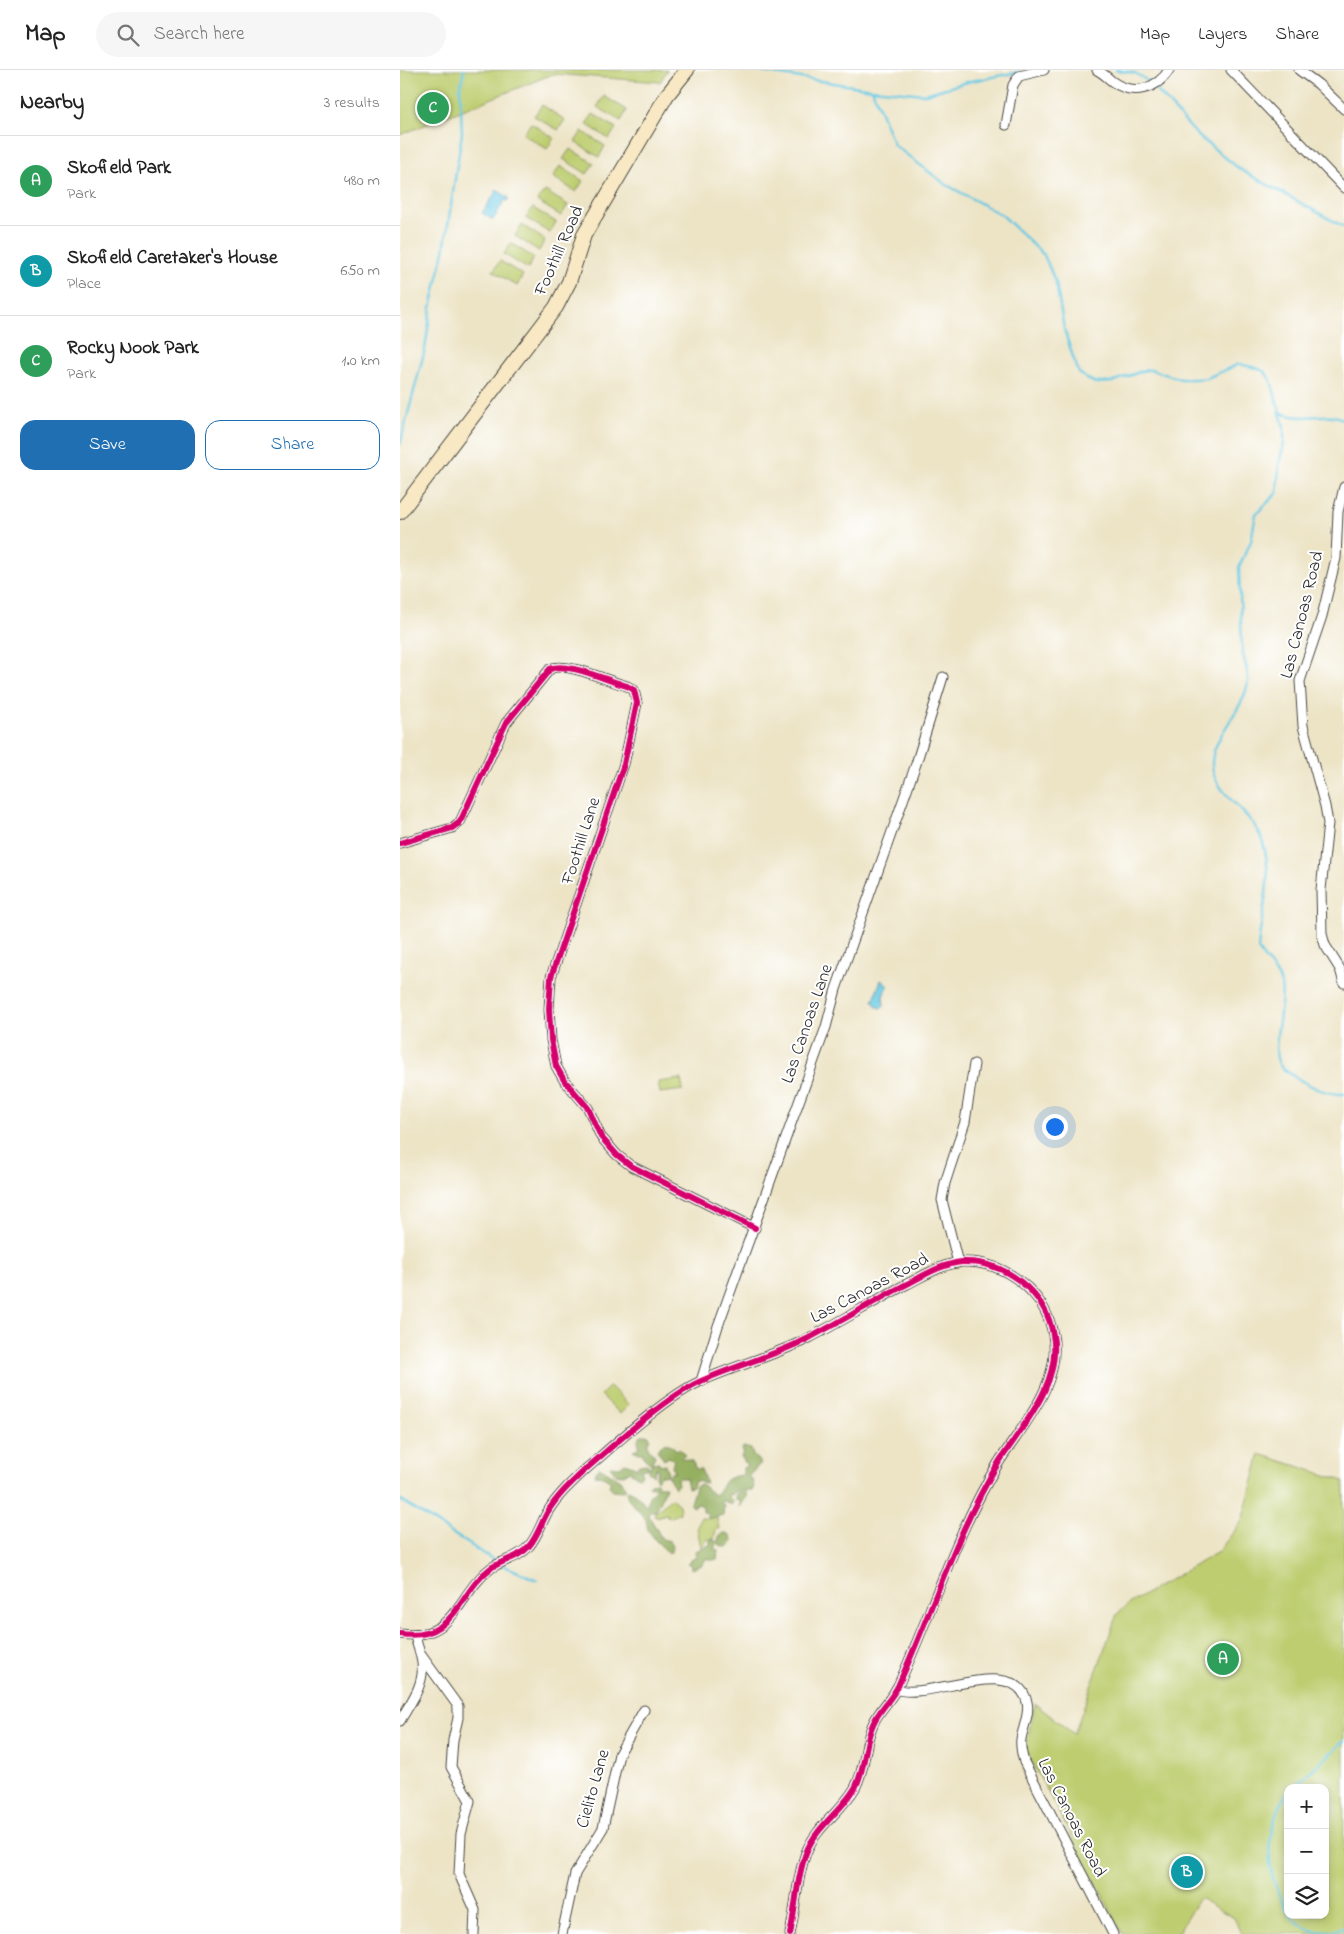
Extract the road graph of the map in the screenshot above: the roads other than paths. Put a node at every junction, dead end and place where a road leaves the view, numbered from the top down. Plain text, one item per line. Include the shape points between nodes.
1 (687, 70) edge
2 (1044, 70) edge
3 (1097, 70) edge
4 (1169, 70) edge
5 (1231, 70) edge
6 (1299, 70) edge
7 (1344, 109) edge
8 (1006, 125) dead end
9 (1344, 188) edge
10 (1344, 487) edge
11 (400, 512) edge
12 (943, 677) dead end
13 (400, 843) edge
14 (1344, 983) edge
15 (974, 1064) dead end
16 (754, 1228) junction
17 (958, 1263) junction
18 (701, 1381) junction
19 (400, 1634) edge
20 (416, 1636) junction
21 (421, 1655) junction
22 (896, 1689) junction
23 (644, 1710) dead end
24 (400, 1721) edge
25 (474, 1934) edge
26 (562, 1934) edge
27 (790, 1934) edge
28 (1113, 1934) edge

1 - 11 main road, Foothill Road via 667,95 584,235 569,282 556,307
2 - 8 street via 1019,76 1013,85
3 - 4 street via 1121,86 1137,90 1160,82
5 - 9 street
6 - 7 street
10 - 14 street, Las Canoas Road via 1338,512 1336,558 1300,690 1302,726 1328,823 1321,890 1322,934
12 - 16 street, Las Canoas Lane via 906,793
13 - 16 street, Foothill Lane via 441,832 460,822 497,739 517,708 550,669 571,667 634,690 637,703 624,764 551,978 552,1052 559,1072 588,1108 601,1137 616,1155 631,1166
15 - 17 street via 965,1122 942,1200
16 - 18 street, Las Canoas Lane
17 - 18 street, Las Canoas Road via 934,1270 776,1354
17 - 22 street, Las Canoas Road via 984,1264 1014,1276 1029,1288 1048,1316 1055,1345 1054,1363 1039,1402 989,1479 965,1525
18 - 20 street, Las Canoas Road via 668,1403 589,1467 554,1502 526,1550 489,1570 446,1622
19 - 20 street
20 - 21 street
21 - 24 street via 423,1666 419,1686
21 - 25 street via 458,1706 450,1758 452,1772 470,1802 461,1834 459,1860 461,1883 475,1910
22 - 27 street via 872,1725 855,1788 822,1826 807,1851
22 - 28 street, Las Canoas Road via 913,1693 991,1680 1013,1684 1023,1692 1028,1708 1021,1742 1024,1762
23 - 26 street, Cielito Lane via 619,1754 602,1828 575,1874

